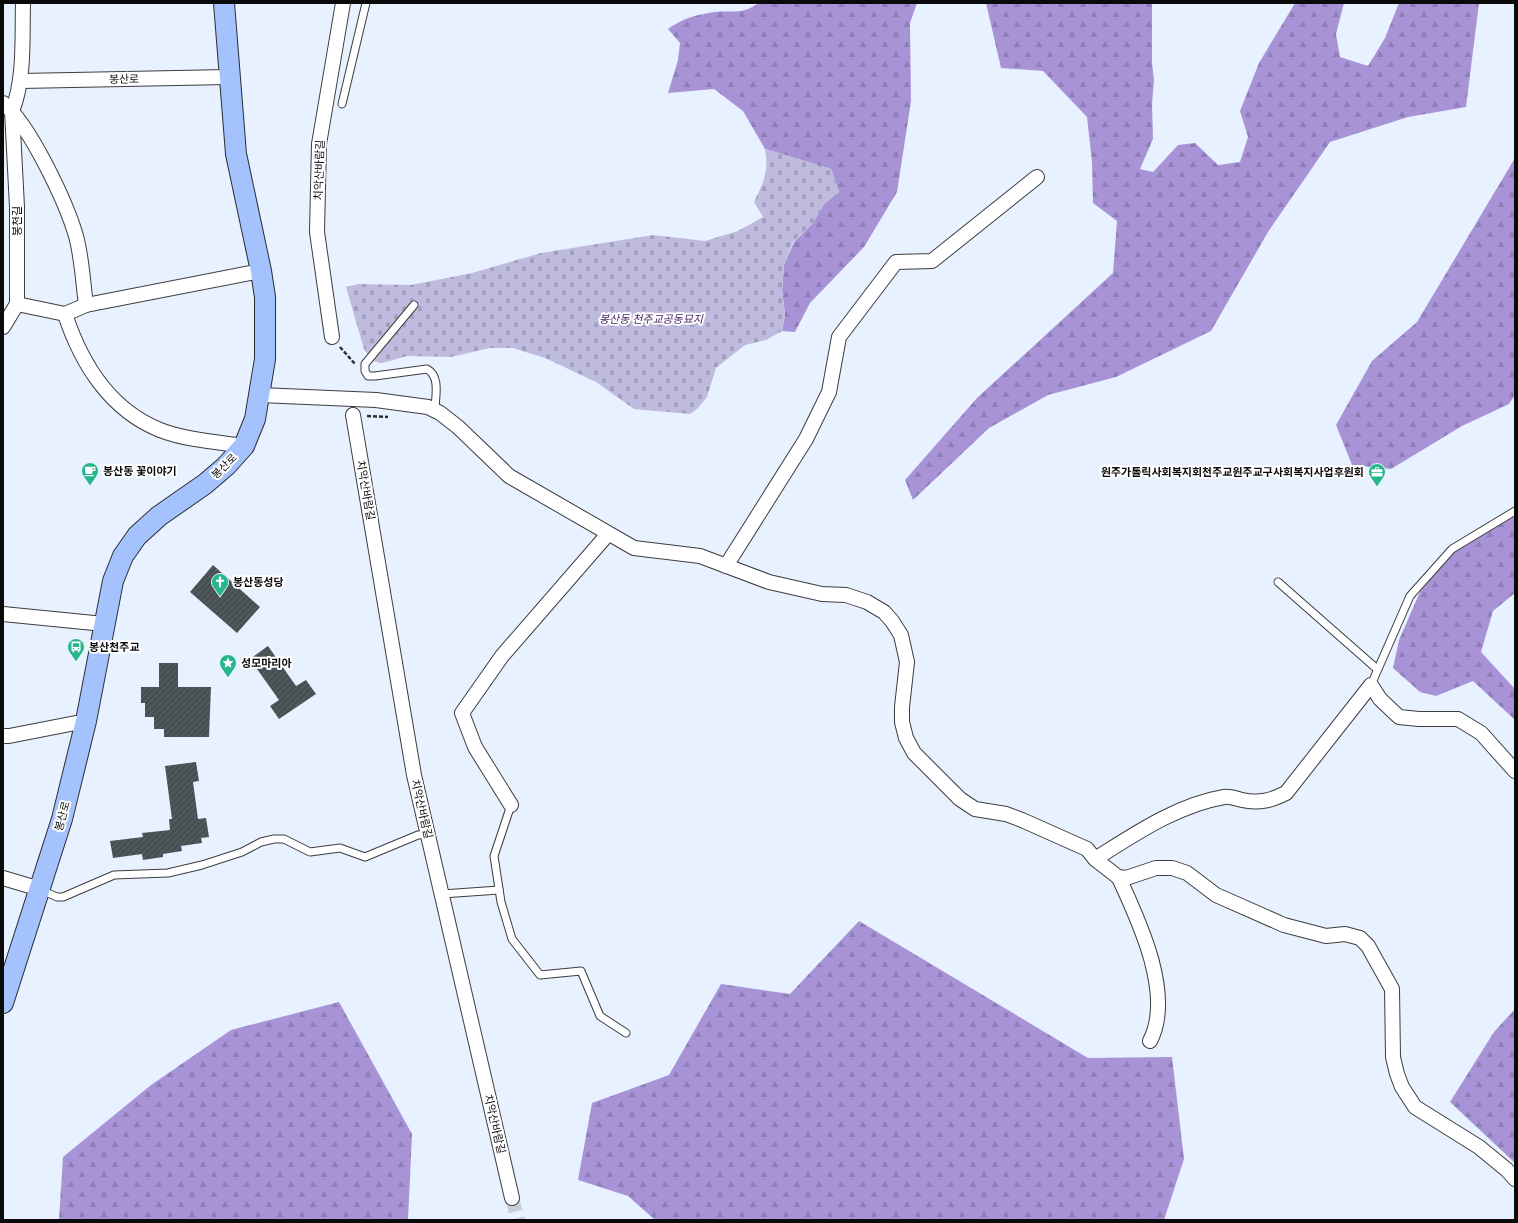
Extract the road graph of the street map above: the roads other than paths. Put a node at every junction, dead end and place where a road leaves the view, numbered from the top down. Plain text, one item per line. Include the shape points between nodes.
1 (23, 3) edge
2 (224, 3) edge
3 (343, 3) edge
4 (366, 3) edge
5 (229, 77) junction
6 (20, 81) junction
7 (342, 104) dead end
8 (8, 107) edge
9 (1037, 177) dead end
10 (261, 271) junction
11 (17, 304) junction
12 (86, 305) junction
13 (414, 305) dead end
14 (65, 314) junction
15 (3, 327) edge
16 (332, 338) road end
17 (260, 395) junction
18 (435, 410) junction
19 (353, 415) dead end
20 (244, 446) junction
21 (1515, 511) edge
22 (608, 534) junction
23 (726, 566) junction
24 (1278, 582) dead end
25 (3, 614) edge
26 (104, 624) junction
27 (1378, 669) junction
28 (1371, 685) junction
29 (86, 721) junction
30 (3, 736) edge
31 (1515, 771) edge
32 (511, 805) joint
33 (428, 834) junction
34 (1095, 859) junction
35 (3, 878) edge
36 (1119, 878) junction
37 (40, 889) junction
38 (499, 890) junction
39 (442, 894) junction
40 (3, 1003) edge
41 (626, 1033) dead end
42 (1150, 1041) dead end
43 (1515, 1179) edge
44 (512, 1198) tunnel mouth

1 - 6 street, 봉천길
2 - 5 street, 봉산로
3 - 16 street, 치악산바람길 via 319,144 317,232
4 - 7 lane
5 - 6 street, 봉산로
5 - 10 street, 봉산로 via 236,154
6 - 8 street, 봉천길 via 18,98
8 - 11 street, 봉천길 via 17,207
8 - 12 street via 39,152 76,236
9 - 23 street via 932,261 896,262 839,337 829,392 806,439
10 - 12 street
10 - 17 street, 봉산로 via 266,319 265,359
11 - 14 street
11 - 15 street
12 - 14 street
13 - 18 lane via 365,364 365,371 368,376 428,369 432,371 436,378
14 - 20 street via 74,342 94,377 115,401 137,418 160,430 194,439
17 - 18 street via 376,400
17 - 20 street, 봉산로 via 255,419
18 - 22 street via 458,427 509,476
19 - 33 street, 치악산바람길 via 414,775
20 - 26 street, 봉산로 via 205,484 159,516 137,536 123,556 113,580
21 - 27 lane via 1452,549 1410,596
22 - 23 street via 634,548 700,556
22 - 32 street via 502,656 462,714 475,746
23 - 34 street via 770,582 868,602 884,612 901,635 904,645 907,662 902,722 906,738 914,752 960,800 975,809 1006,814 1022,820 1087,849
24 - 27 lane
25 - 26 street
26 - 29 street, 봉산로
27 - 28 lane
28 - 31 street via 1380,699 1399,717 1458,719 1481,733
28 - 34 street via 1286,793 1269,801 1244,801 1226,796 1207,801 1169,815
29 - 30 street
29 - 37 street, 봉산로 via 62,819
32 - 38 lane via 494,856
33 - 37 lane via 418,835 365,857 340,848 310,852 284,839 274,839 202,866 168,873 114,875 63,897 56,897
33 - 39 street, 치악산바람길
34 - 36 street
35 - 37 street
36 - 42 street via 1149,948 1158,988 1157,1029
36 - 43 street via 1156,868 1172,868 1187,873 1216,895 1284,925 1326,936 1345,934 1360,938 1392,989 1393,1057 1396,1074 1415,1107 1484,1151
37 - 40 street, 봉산로
38 - 39 lane
38 - 41 lane via 512,939 540,975 581,971 600,1016
39 - 44 street, 치악산바람길

